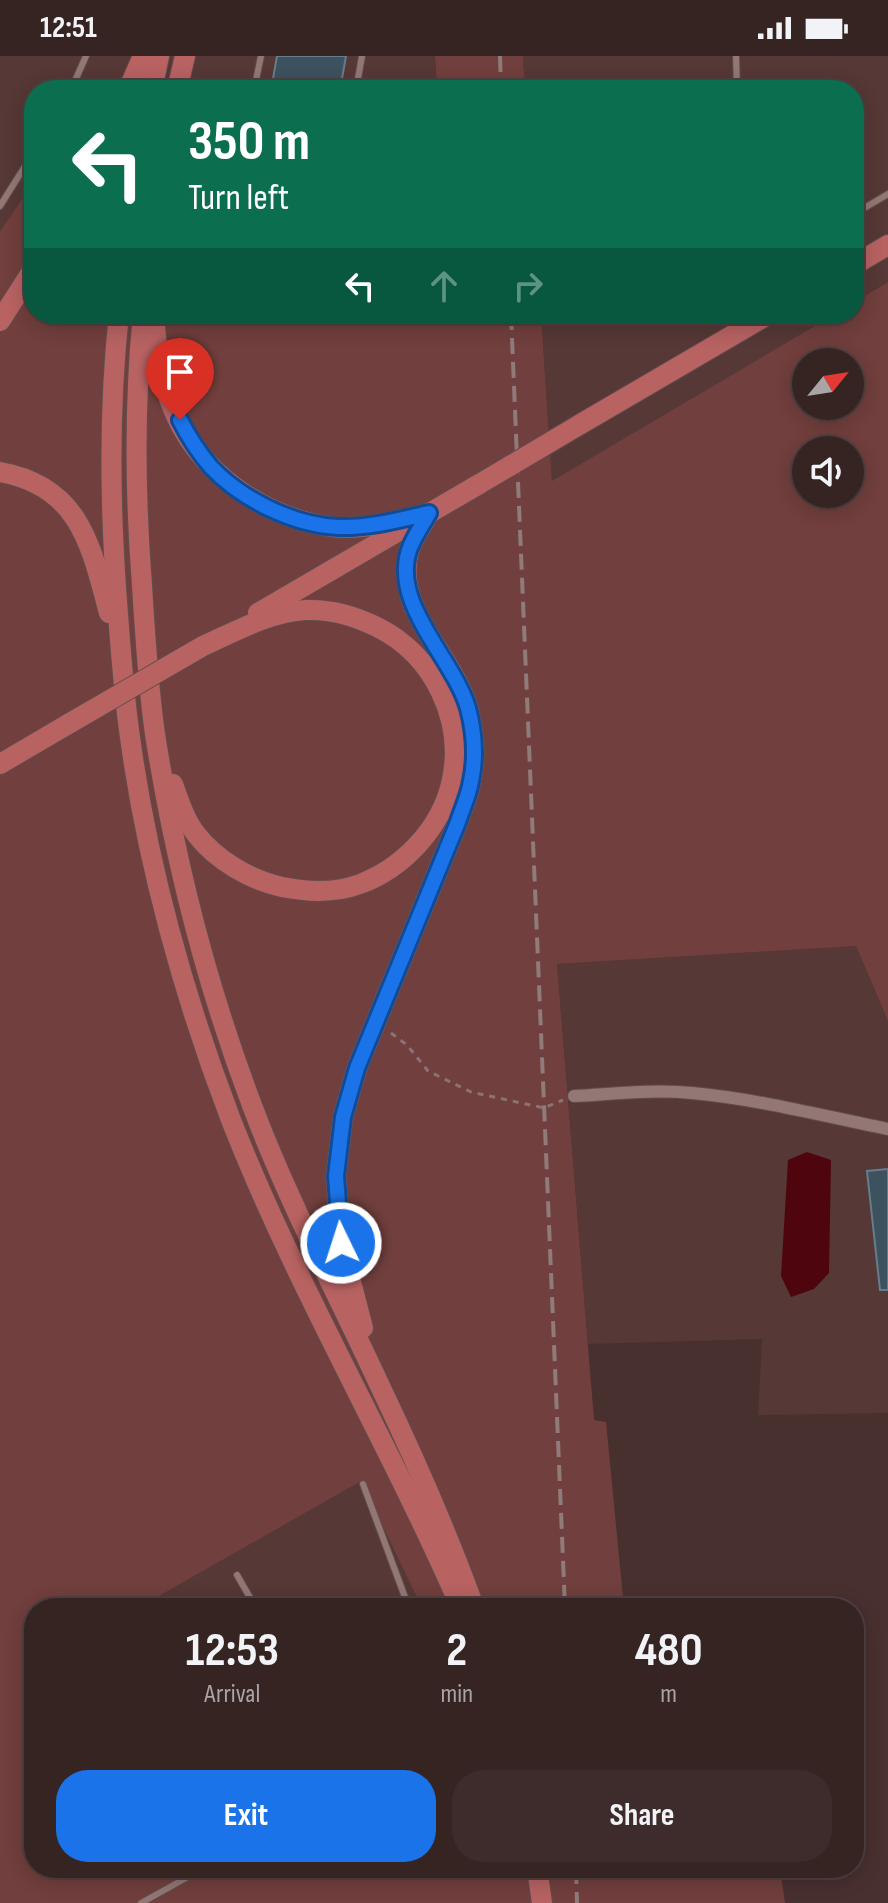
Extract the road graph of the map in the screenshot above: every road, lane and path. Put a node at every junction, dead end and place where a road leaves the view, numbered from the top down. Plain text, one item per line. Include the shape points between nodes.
1 (86, 56) edge
2 (143, 56) edge
3 (159, 56) edge
4 (185, 56) edge
5 (261, 56) edge
6 (362, 56) edge
7 (736, 56) edge
8 (75, 80) edge
9 (132, 80) edge
10 (154, 80) edge
11 (179, 80) edge
12 (256, 80) edge
13 (358, 80) edge
14 (737, 80) edge
15 (24, 168) edge
16 (888, 194) edge
17 (0, 206) edge
18 (864, 208) edge
19 (888, 245) edge
20 (864, 259) edge
21 (24, 284) edge
22 (0, 321) edge
23 (118, 324) edge
24 (142, 324) edge
25 (155, 324) edge
26 (752, 324) edge
27 (0, 472) edge
28 (429, 513) junction
29 (203, 646) junction
30 (122, 663) junction
31 (155, 731) junction
32 (0, 764) edge
33 (376, 1021) junction
34 (574, 1096) joint
35 (888, 1129) edge
36 (381, 1386) junction
37 (363, 1484) dead end
38 (237, 1575) dead end
39 (250, 1598) edge
40 (405, 1598) edge
41 (457, 1598) edge
42 (471, 1598) edge
43 (186, 1878) edge
44 (538, 1878) edge
45 (141, 1903) edge
46 (542, 1903) edge

1 - 8 lane
2 - 9 main road
3 - 10 main road
4 - 11 main road
5 - 12 lane
6 - 13 lane
7 - 14 lane
15 - 17 lane
16 - 18 lane
19 - 20 main road
21 - 22 main road
23 - 30 main road via 112,526
24 - 31 main road via 137,525
25 - 28 main road via 171,405 211,467 242,493 273,510 335,527
26 - 28 main road, bridge
27 - 30 main road via 45,489 82,528
28 - 29 main road
28 - 33 main road via 410,546 408,589 468,708 474,741 471,782
29 - 31 main road via 278,614 307,610 336,613 392,634 415,653 445,699 455,756 442,809 409,854 358,885 327,891 267,883 237,869 194,832
29 - 32 main road, bridge
30 - 41 main road via 146,826 198,1026 268,1207
31 - 36 main road via 191,913 220,1019 290,1195
33 - 34 path via 407,1045 428,1071 471,1092 544,1108
33 - 36 main road via 343,1117 336,1176 341,1243
34 - 35 street via 693,1093
36 - 42 main road
37 - 40 lane
38 - 39 lane
43 - 45 lane
44 - 46 main road

